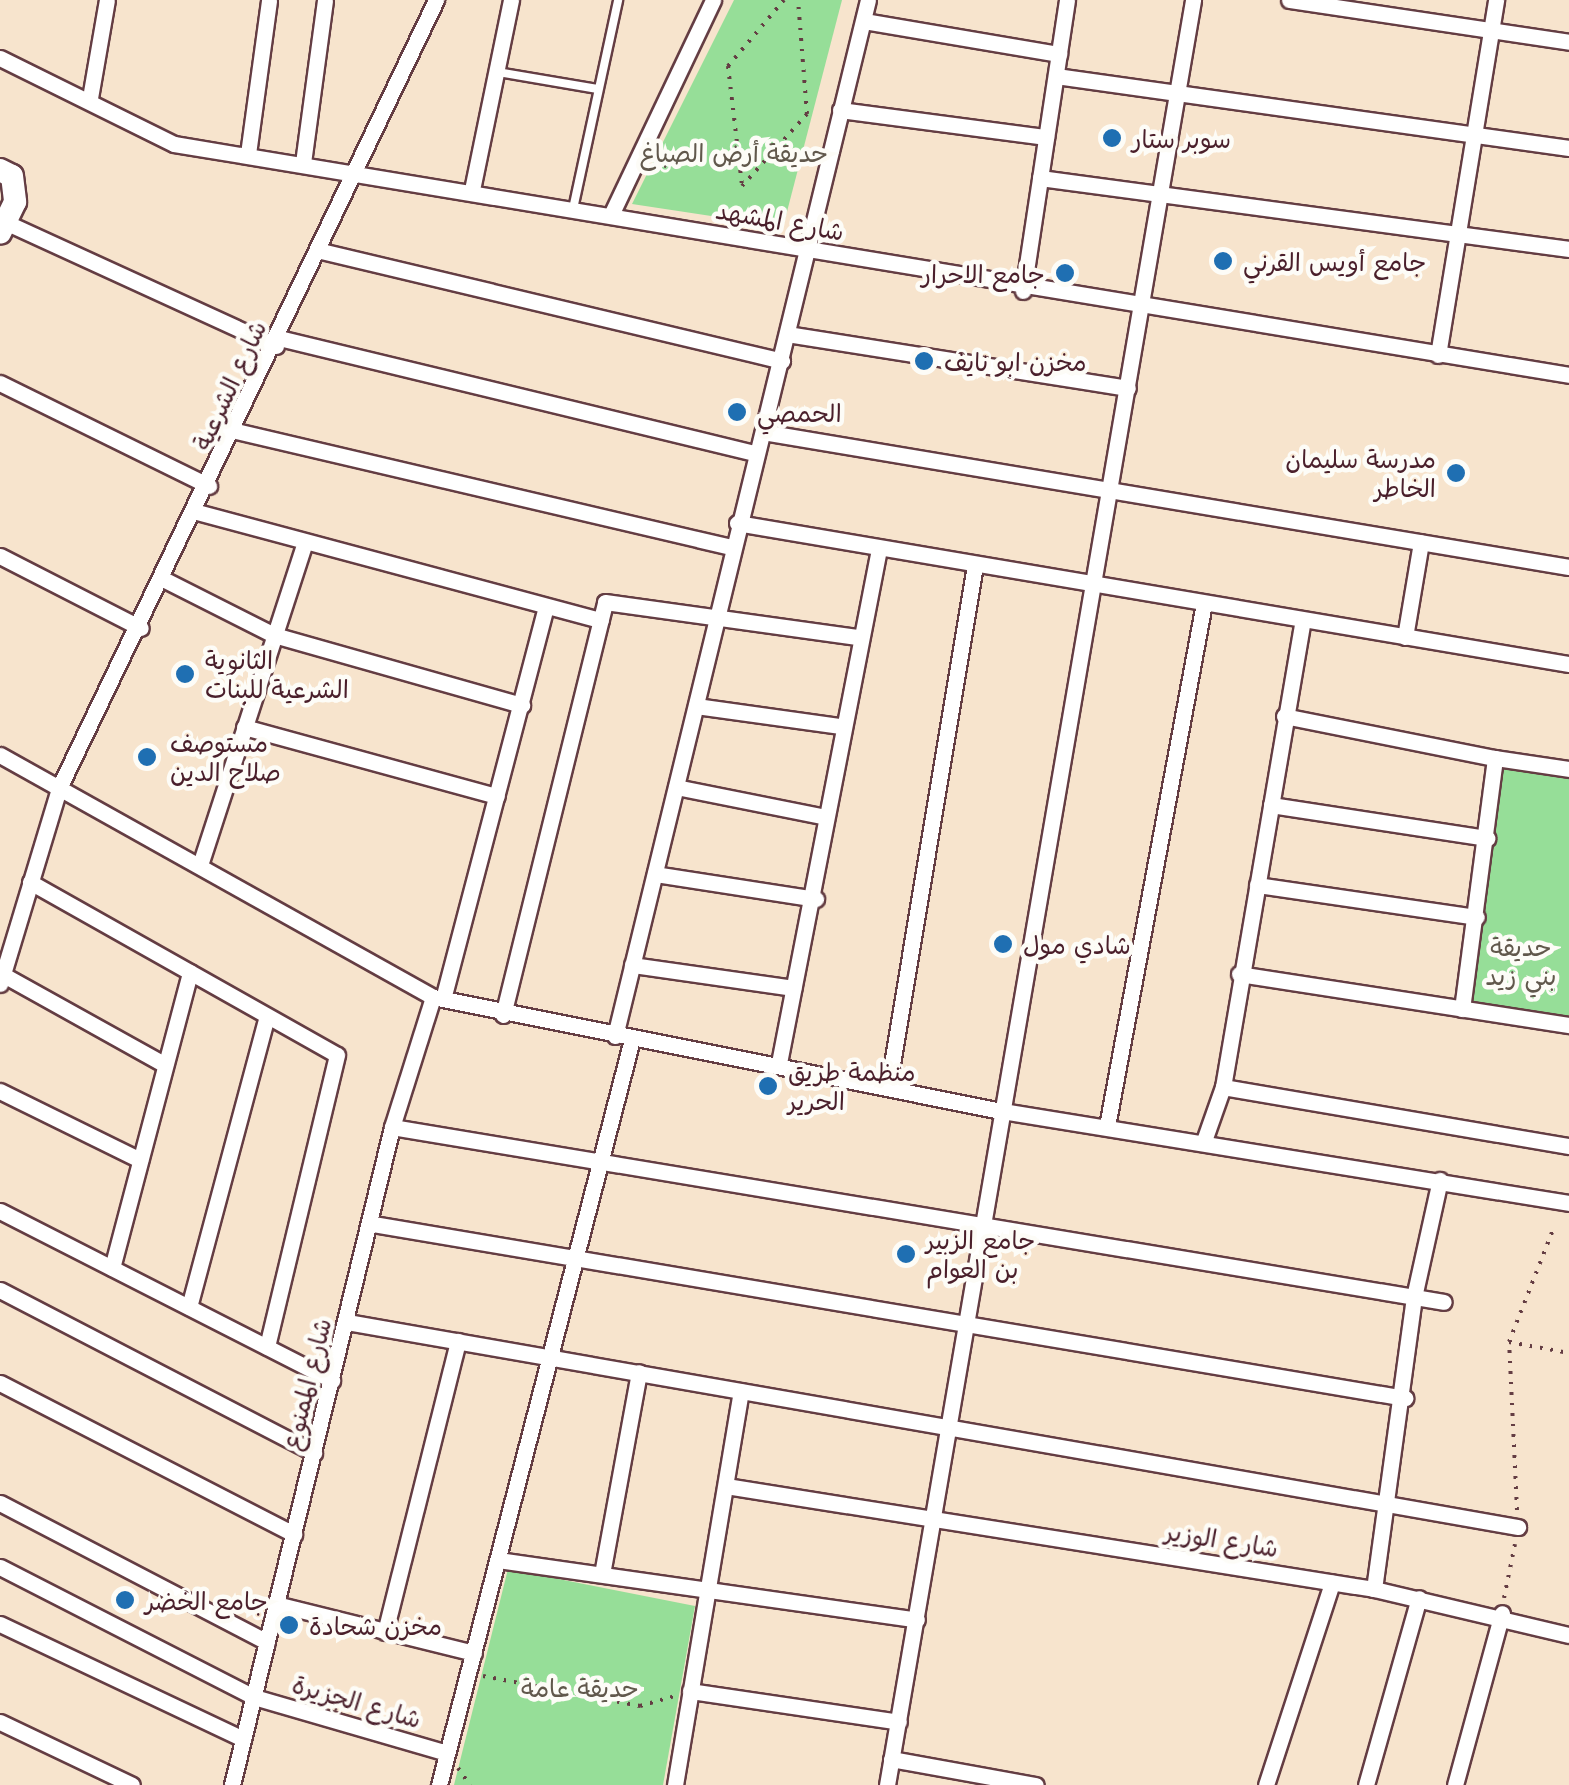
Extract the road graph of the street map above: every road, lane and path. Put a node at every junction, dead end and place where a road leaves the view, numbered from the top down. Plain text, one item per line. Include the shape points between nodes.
1 (108, 0) edge
2 (270, 0) edge
3 (326, 0) edge
4 (436, 0) edge
5 (511, 0) edge
6 (618, 0) edge
7 (714, 0) edge
8 (784, 0) edge
9 (798, 0) edge
10 (868, 0) edge
11 (1067, 0) edge
12 (1193, 0) edge
13 (1289, 0) edge
14 (1496, 0) edge
15 (864, 21) junction
16 (1492, 33) junction
17 (1569, 42) edge
18 (1059, 54) junction
19 (0, 58) edge
20 (498, 72) junction
21 (1056, 76) junction
22 (598, 89) junction
23 (1178, 94) junction
24 (90, 98) junction
25 (840, 110) junction
26 (1474, 135) junction
27 (1046, 137) junction
28 (1569, 148) edge
29 (248, 154) junction
30 (303, 162) junction
31 (0, 170) edge
32 (360, 170) junction
33 (1040, 178) junction
34 (472, 190) junction
35 (1160, 194) junction
36 (573, 209) junction
37 (612, 215) junction
38 (3, 228) edge
39 (1458, 232) junction
40 (808, 250) junction
41 (1569, 250) edge
42 (320, 252) junction
43 (1023, 290) junction
44 (1141, 310) junction
45 (788, 334) junction
46 (277, 342) junction
47 (1438, 355) junction
48 (782, 361) junction
49 (1569, 375) edge
50 (0, 382) edge
51 (1128, 388) junction
52 (236, 430) junction
53 (763, 432) junction
54 (756, 454) junction
55 (209, 486) junction
56 (1113, 493) junction
57 (198, 512) junction
58 (737, 523) junction
59 (1421, 542) junction
60 (304, 545) junction
61 (731, 547) junction
62 (879, 549) junction
63 (0, 556) edge
64 (975, 566) junction
65 (1569, 567) edge
66 (165, 580) junction
67 (1097, 587) junction
68 (1204, 602) junction
69 (546, 606) junction
70 (601, 620) junction
71 (717, 620) junction
72 (1303, 620) junction
73 (141, 628) junction
74 (274, 635) junction
75 (856, 637) junction
76 (1405, 637) junction
77 (1569, 664) edge
78 (522, 705) junction
79 (696, 706) junction
80 (1284, 716) junction
81 (841, 726) junction
82 (244, 727) junction
83 (0, 756) edge
84 (1495, 758) junction
85 (1569, 770) edge
86 (676, 786) junction
87 (59, 788) junction
88 (497, 796) junction
89 (1271, 805) junction
90 (826, 817) junction
91 (1487, 838) junction
92 (200, 865) junction
93 (654, 874) junction
94 (30, 882) junction
95 (1257, 885) junction
96 (816, 899) junction
97 (1477, 917) junction
98 (632, 965) junction
99 (190, 972) junction
100 (1239, 974) junction
101 (1, 978) edge
102 (793, 988) junction
103 (438, 998) junction
104 (1462, 1009) junction
105 (503, 1014) junction
106 (267, 1016) junction
107 (1569, 1025) edge
108 (614, 1036) junction
109 (632, 1039) junction
110 (779, 1063) junction
111 (165, 1065) junction
112 (890, 1082) junction
113 (1223, 1087) junction
114 (0, 1091) edge
115 (996, 1110) junction
116 (1108, 1121) junction
117 (392, 1127) junction
118 (1205, 1138) junction
119 (1569, 1146) edge
120 (596, 1159) junction
121 (140, 1160) junction
122 (1440, 1180) junction
123 (1569, 1203) edge
124 (0, 1211) edge
125 (977, 1223) junction
126 (373, 1224) junction
127 (1554, 1226) dead end
128 (572, 1257) junction
129 (112, 1268) junction
130 (0, 1290) edge
131 (1414, 1297) junction
132 (1444, 1302) dead end
133 (189, 1307) junction
134 (347, 1322) junction
135 (964, 1324) junction
136 (458, 1341) junction
137 (1509, 1342) junction
138 (267, 1347) junction
139 (1569, 1353) edge
140 (553, 1358) junction
141 (639, 1372) junction
142 (332, 1380) junction
143 (0, 1383) edge
144 (741, 1391) junction
145 (1405, 1398) junction
146 (947, 1424) junction
147 (314, 1453) junction
148 (726, 1486) junction
149 (1388, 1502) junction
150 (0, 1503) edge
151 (933, 1516) junction
152 (1518, 1527) junction
153 (294, 1534) junction
154 (498, 1560) junction
155 (0, 1567) edge
156 (602, 1574) junction
157 (1332, 1582) junction
158 (1374, 1589) junction
159 (706, 1590) junction
160 (1419, 1598) junction
161 (276, 1604) junction
162 (1502, 1613) junction
163 (918, 1620) junction
164 (0, 1624) edge
165 (385, 1632) junction
166 (1569, 1636) edge
167 (267, 1642) junction
168 (474, 1653) junction
169 (468, 1674) junction
170 (690, 1691) junction
171 (254, 1696) junction
172 (0, 1722) edge
173 (899, 1722) junction
174 (243, 1739) junction
175 (447, 1753) junction
176 (892, 1759) junction
177 (988, 1780) edge
178 (125, 1783) edge
179 (232, 1785) edge
180 (439, 1785) edge
181 (675, 1785) edge
182 (887, 1785) edge
183 (1036, 1785) edge
184 (1266, 1785) edge
185 (1366, 1785) edge
186 (1455, 1785) edge

1 - 24 street
2 - 29 street
3 - 30 street
4 - 32 street, شارع الشرعية
5 - 20 street
6 - 22 lane
7 - 37 street
8 - 9 path via 728,66 742,186 807,114
10 - 15 street
11 - 18 street
12 - 23 street
13 - 16 street
14 - 16 street
15 - 18 street
15 - 25 street
16 - 17 street
16 - 26 street
18 - 21 street
19 - 24 street, شارع المشهد
20 - 22 lane
20 - 34 street
21 - 23 street
21 - 27 street
22 - 36 lane
23 - 26 street
23 - 35 street
24 - 29 street, شارع المشهد via 174,144
25 - 27 street
25 - 40 street
26 - 28 street
26 - 39 street
27 - 33 street
29 - 30 street, شارع المشهد
30 - 32 street, شارع المشهد
31 - 38 street via 12,176 15,202
32 - 34 street, شارع المشهد
32 - 42 street, شارع الشرعية
33 - 35 street
33 - 43 street
34 - 36 street, شارع المشهد
35 - 39 street
35 - 44 street
36 - 37 street, شارع المشهد
37 - 40 street, شارع المشهد
38 - 46 street
39 - 41 street
39 - 47 street
40 - 43 street, شارع المشهد
40 - 45 street
42 - 46 street, شارع الشرعية
42 - 48 street
43 - 44 street, شارع المشهد
44 - 47 street, شارع المشهد
44 - 51 street
45 - 48 street
45 - 51 street
46 - 52 street, شارع الشرعية
46 - 54 street
47 - 49 street, شارع المشهد
48 - 53 street
50 - 55 street
51 - 56 street
52 - 55 street, شارع الشرعية
52 - 61 street
53 - 54 street
53 - 56 street
54 - 58 street
55 - 57 street, شارع الشرعية
56 - 59 street
56 - 67 street
57 - 60 street
57 - 66 street, شارع الشرعية
58 - 61 street
58 - 62 street
59 - 65 street
59 - 76 street
60 - 69 street
60 - 74 street
61 - 71 street
62 - 64 street
62 - 75 street
63 - 73 street
64 - 67 street
64 - 112 street
66 - 73 street, شارع الشرعية
66 - 74 street
67 - 68 street
67 - 115 street
68 - 72 street
68 - 116 street
69 - 70 street
69 - 78 street, شارع الممنوع
70 - 71 street via 605,602
70 - 105 street
71 - 75 street
71 - 79 street
72 - 76 street
72 - 80 street
73 - 87 street, شارع الشرعية
74 - 78 street
74 - 82 street
75 - 81 street
76 - 77 street
78 - 88 street, شارع الممنوع
79 - 81 street
79 - 86 street
80 - 84 street
80 - 89 street
81 - 90 street
82 - 88 street
82 - 92 street
83 - 87 street
84 - 85 street
84 - 91 street
86 - 90 street
86 - 93 street
87 - 92 street
87 - 94 street, شارع الشرعية
88 - 103 street, شارع الممنوع
89 - 91 street
89 - 95 street
90 - 96 street
91 - 97 street
92 - 103 street
93 - 96 street
93 - 98 street
94 - 99 street
94 - 101 street, شارع الشرعية
95 - 97 street
95 - 100 street
96 - 102 street
97 - 104 street
98 - 102 street
98 - 108 street
99 - 106 street
99 - 111 street
100 - 104 street
100 - 113 street
101 - 111 street
102 - 110 street
103 - 105 street
103 - 117 street, شارع الممنوع
104 - 107 street
105 - 108 street
106 - 133 street
106 - 138 street via 337,1055
108 - 109 street
109 - 110 street
109 - 120 street
110 - 112 street
111 - 121 street
112 - 115 street
113 - 118 street
113 - 119 street
114 - 121 street
115 - 116 street
115 - 125 street
116 - 118 street
117 - 120 street
117 - 126 street, شارع الممنوع
118 - 122 street
120 - 125 street
120 - 128 street
121 - 129 street
122 - 123 street
122 - 131 street
124 - 129 street
125 - 131 street
125 - 135 street
126 - 128 street
126 - 134 street, شارع الممنوع
127 - 137 path
128 - 135 street
128 - 140 street
129 - 133 street
130 - 147 street
131 - 132 street
131 - 145 street
133 - 138 street
134 - 136 street
134 - 142 street, شارع الممنوع
135 - 145 street
135 - 146 street
136 - 140 street
136 - 165 street
137 - 139 path
137 - 152 path
138 - 142 street
140 - 141 street
140 - 154 street
141 - 144 street
141 - 156 street
142 - 147 street, شارع الممنوع
143 - 153 street
144 - 146 street
144 - 148 street
145 - 149 street
146 - 149 street
146 - 151 street
147 - 153 street, شارع الممنوع
148 - 151 street, شارع الوزير
148 - 159 street
149 - 152 street
149 - 158 street
150 - 167 street
151 - 157 street, شارع الوزير
151 - 163 street
152 - 162 path
153 - 161 street, شارع الممنوع
154 - 156 street
154 - 168 street
155 - 171 street, شارع الجزيرة
156 - 159 street
157 - 158 street, شارع الوزير
157 - 184 street
158 - 160 street, شارع الوزير
159 - 163 street
159 - 170 street
160 - 162 street, شارع الوزير
160 - 185 street
161 - 165 street
161 - 167 street, شارع الممنوع
162 - 166 street, شارع الوزير
162 - 186 street
163 - 173 street
164 - 174 street
165 - 168 street
167 - 171 street, شارع الممنوع
168 - 169 street
169 - 170 path via 640,1706
169 - 175 street
170 - 173 street
170 - 181 street
171 - 174 street, شارع الممنوع
171 - 175 street, شارع الجزيرة
172 - 178 street
173 - 176 street
174 - 179 street, شارع الممنوع
175 - 180 street
176 - 177 street
176 - 182 street
177 - 183 street

